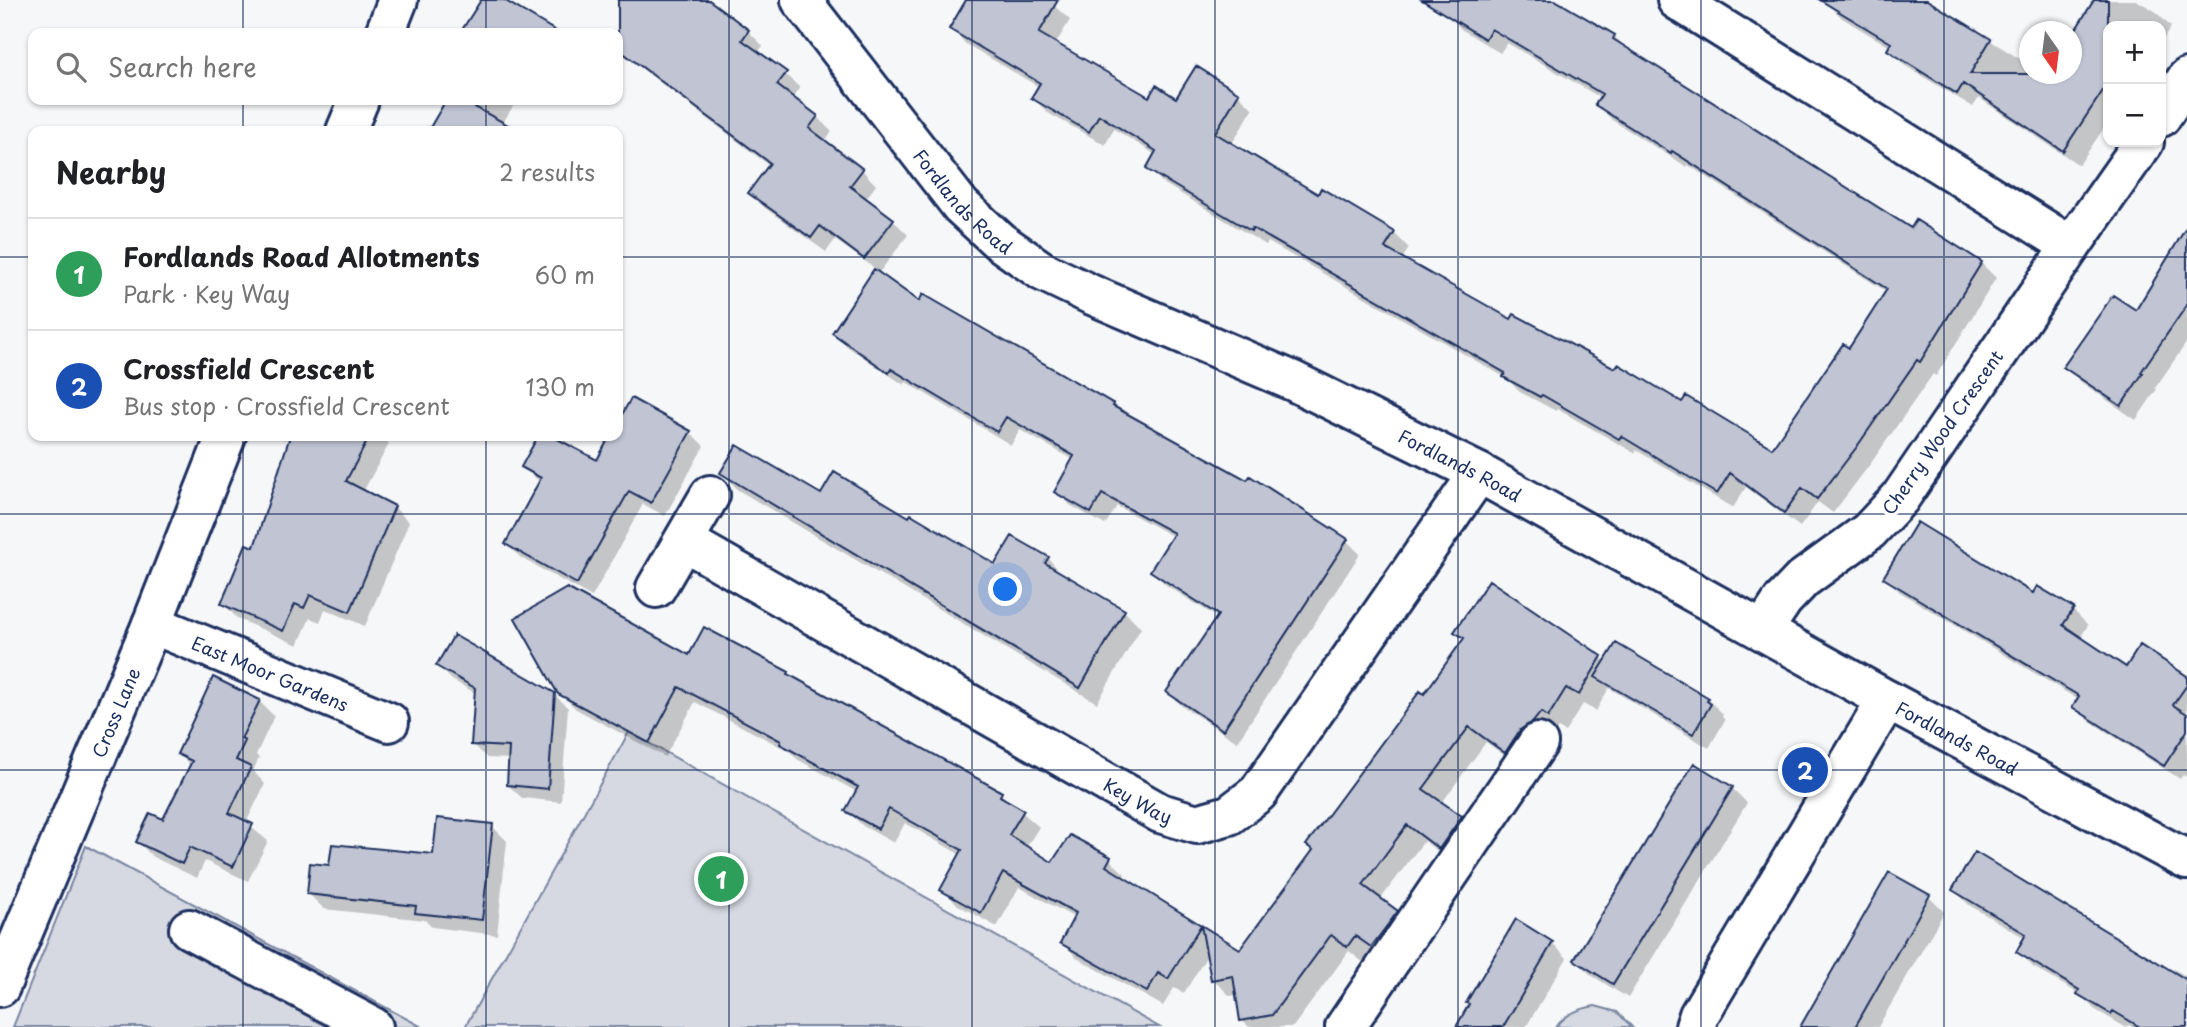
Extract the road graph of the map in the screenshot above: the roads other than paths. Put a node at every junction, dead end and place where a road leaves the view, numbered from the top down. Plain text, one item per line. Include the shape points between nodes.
1 (398, 0) edge
2 (801, 0) edge
3 (1677, 0) edge
4 (1719, 11) edge
5 (387, 28) edge
6 (357, 105) edge
7 (348, 126) edge
8 (2140, 147) edge
9 (2071, 246) junction
10 (224, 441) edge
11 (1479, 473) junction
12 (710, 495) dead end
13 (684, 541) junction
14 (656, 588) dead end
15 (152, 624) junction
16 (1763, 630) junction
17 (1887, 700) junction
18 (389, 722) dead end
19 (1538, 743) dead end
20 (2187, 860) edge
21 (189, 929) dead end
22 (0, 987) edge
23 (373, 1027) edge
24 (1345, 1027) edge
25 (1695, 1027) edge

1 - 5 street
2 - 11 street, Fordlands Road via 961,206 1009,249 1090,294 1293,381
3 - 4 street
4 - 9 street
6 - 7 street
8 - 9 street, Cherry Wood Crescent
9 - 16 street, Cherry Wood Crescent via 1900,498 1869,531 1803,579
10 - 15 street, Cross Lane
11 - 13 street, Key Way via 1258,793 1229,815 1196,824 1160,813
11 - 16 street, Fordlands Road
12 - 13 street
13 - 14 street
15 - 18 street, East Moor Gardens
15 - 22 street, Cross Lane
16 - 17 street, Fordlands Road
17 - 20 street, Fordlands Road
17 - 25 street
19 - 24 street
21 - 23 street

